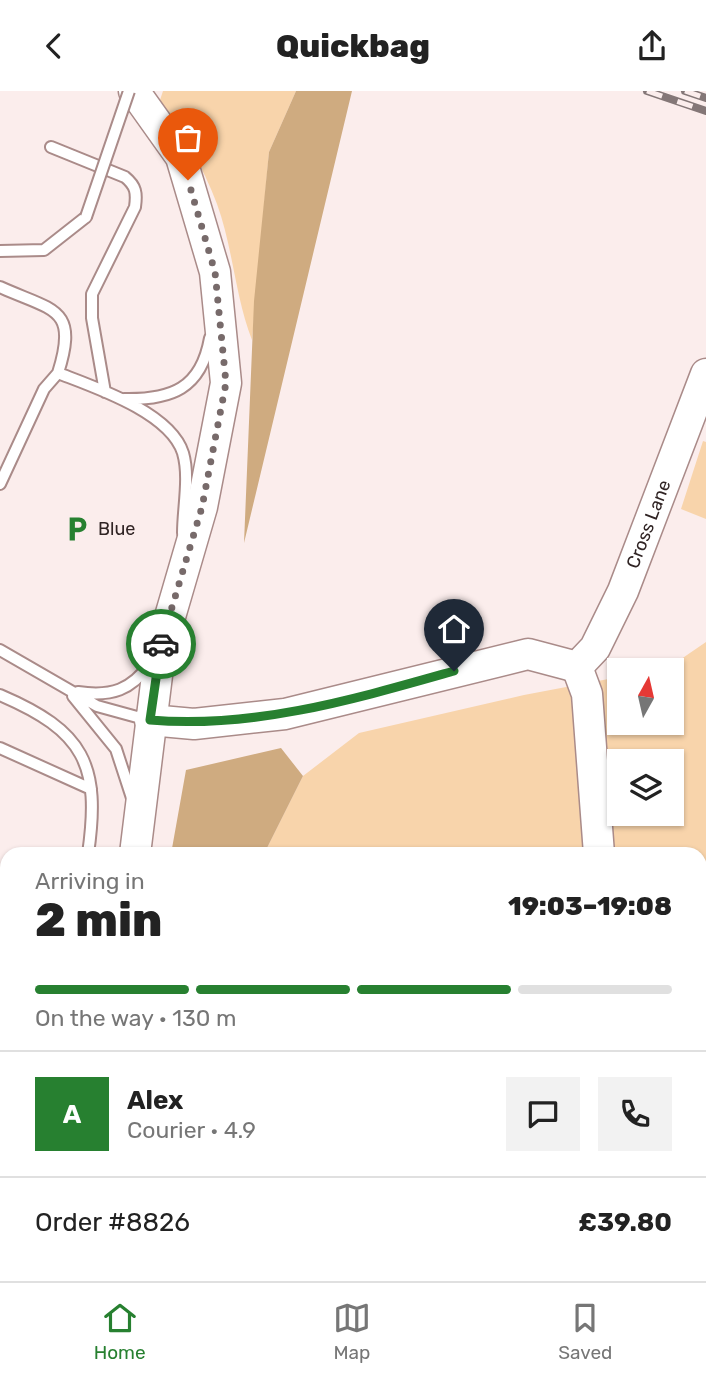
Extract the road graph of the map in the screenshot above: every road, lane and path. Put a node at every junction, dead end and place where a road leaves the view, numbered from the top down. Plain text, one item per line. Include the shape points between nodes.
1 (129, 91) edge
2 (134, 91) edge
3 (51, 147) dead end
4 (0, 251) edge
5 (0, 287) edge
6 (217, 292) junction
7 (58, 373) junction
8 (706, 373) edge
9 (105, 392) junction
10 (124, 399) junction
11 (0, 484) edge
12 (182, 571) junction
13 (160, 651) junction
14 (1, 652) edge
15 (577, 667) junction
16 (69, 691) junction
17 (0, 695) edge
18 (150, 720) junction
19 (0, 748) edge
20 (91, 789) junction
21 (139, 823) junction
22 (89, 847) edge
23 (136, 847) edge
24 (598, 847) edge

1 - 4 lane, bridge via 86,218 44,250
2 - 6 street via 181,157
3 - 9 lane via 125,177 137,193 135,207 92,294
5 - 7 lane via 57,312 67,327
6 - 10 lane via 207,355 197,375 181,390 163,397
6 - 12 street via 226,383 202,507
7 - 9 lane
7 - 11 lane via 44,389
8 - 15 street, Cross Lane via 623,591 595,648
9 - 10 lane
10 - 12 lane via 169,431 182,451 186,477
12 - 13 street
13 - 16 lane via 131,685 115,694
13 - 18 street
14 - 16 lane
15 - 18 street via 528,655 285,713 194,724
15 - 24 street via 587,694
16 - 18 lane via 116,713
16 - 21 lane via 116,748
17 - 20 lane via 43,715 69,735 80,752
18 - 21 street
19 - 20 lane
20 - 22 lane via 94,813
21 - 23 street

